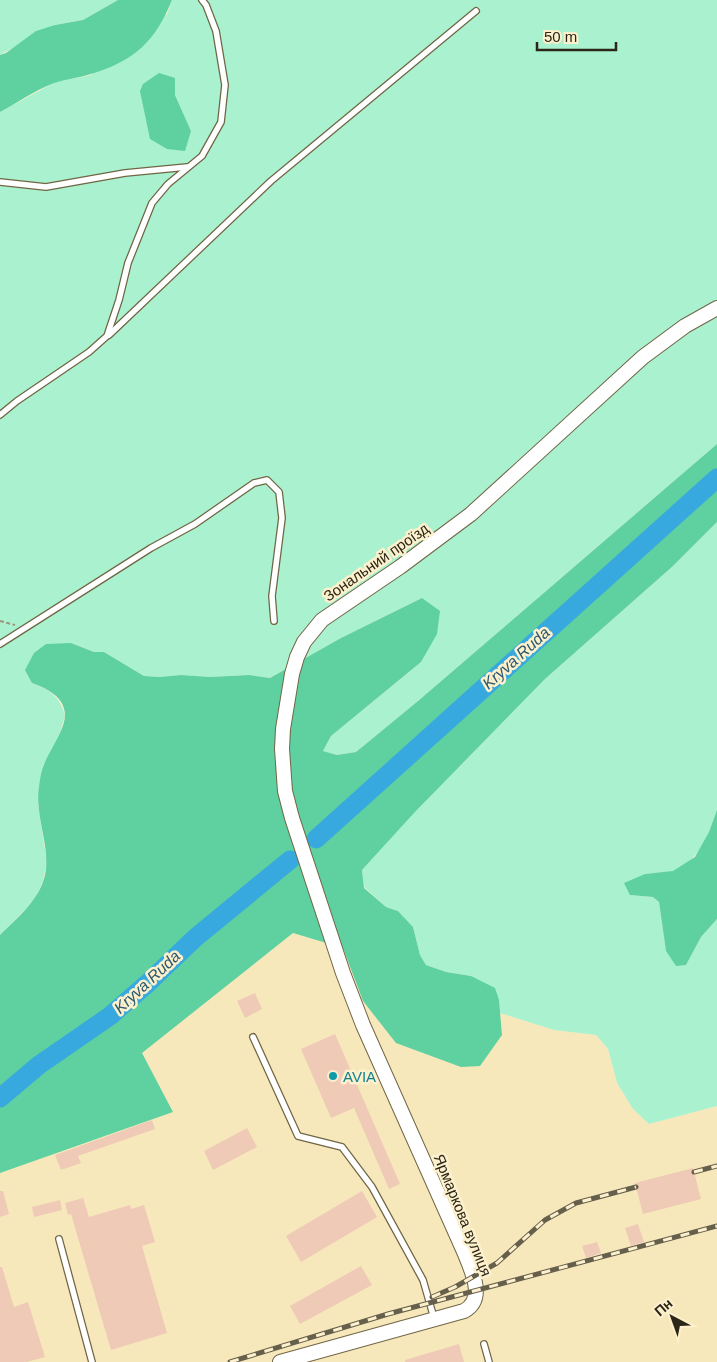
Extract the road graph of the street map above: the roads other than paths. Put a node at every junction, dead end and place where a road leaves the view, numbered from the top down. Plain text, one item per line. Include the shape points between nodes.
1 (202, 0) edge
2 (476, 11) dead end
3 (187, 167) junction
4 (0, 182) edge
5 (717, 308) edge
6 (107, 336) junction
7 (0, 415) edge
8 (274, 621) dead end
9 (0, 644) edge
10 (336, 953) joint
11 (253, 1037) dead end
12 (58, 1239) dead end
13 (434, 1318) junction
14 (484, 1344) dead end
15 (92, 1362) edge
16 (280, 1362) edge
17 (489, 1362) edge

1 - 3 lane via 216,32 225,86 221,122 202,156
2 - 6 lane via 271,181
3 - 4 lane via 125,173 46,187
3 - 6 lane via 152,203 128,263
5 - 10 street, Зональний проїзд via 685,326 643,357 471,514 408,562 322,620 304,642 296,658 282,729 285,791
6 - 7 lane
8 - 9 lane via 272,596 282,518 279,492 267,480 254,483 195,524 151,548
10 - 13 street, Ярмаркова вулиця via 363,1025 472,1272 476,1294 473,1304 464,1311
11 - 13 lane via 298,1136 342,1147 372,1187 423,1280
12 - 15 lane
13 - 16 street, Ярмаркова вулиця
14 - 17 lane

